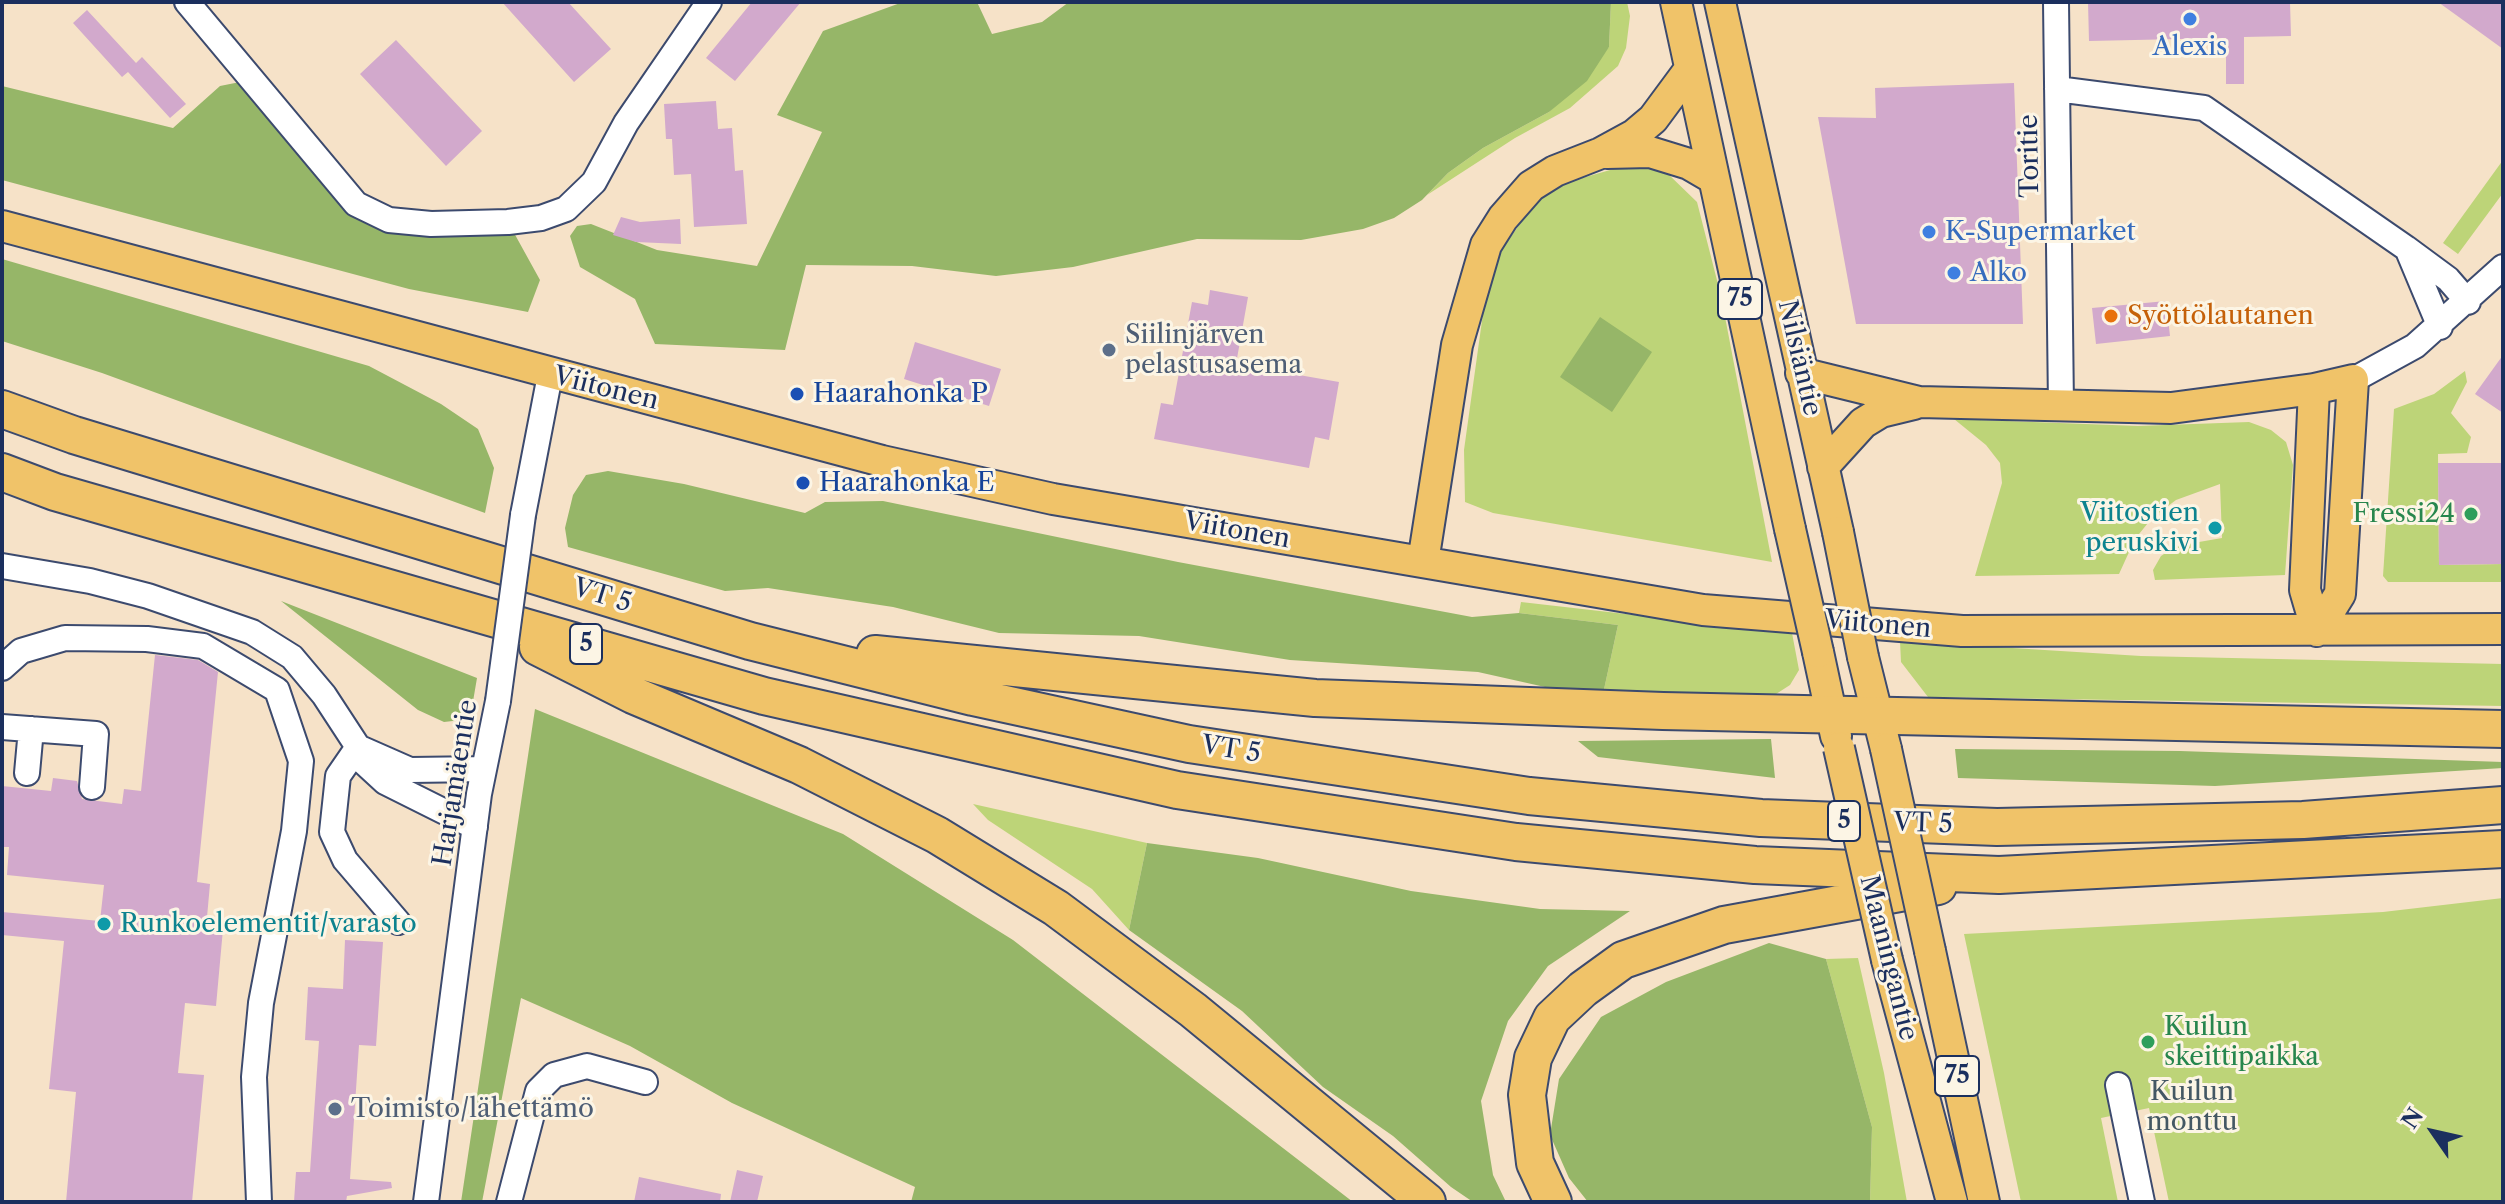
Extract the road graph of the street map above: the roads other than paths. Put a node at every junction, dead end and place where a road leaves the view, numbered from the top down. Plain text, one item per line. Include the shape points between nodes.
1 (187, 2) edge
2 (709, 2) edge
3 (1676, 2) edge
4 (1720, 2) edge
5 (2056, 2) edge
6 (1690, 69) junction
7 (2057, 89) junction
8 (1601, 153) junction
9 (1713, 178) junction
10 (2, 226) edge
11 (2406, 248) junction
12 (2502, 271) edge
13 (2468, 302) junction
14 (2440, 327) junction
15 (1801, 373) junction
16 (550, 375) junction
17 (2353, 380) junction
18 (2314, 389) junction
19 (1919, 402) junction
20 (2061, 406) junction
21 (2, 409) edge
22 (1823, 467) junction
23 (2, 472) edge
24 (1423, 562) junction
25 (2, 566) edge
26 (462, 608) junction
27 (2503, 629) edge
28 (2317, 631) junction
29 (750, 641) junction
30 (2, 668) edge
31 (1830, 713) junction
32 (1876, 715) junction
33 (2, 727) edge
34 (31, 729) junction
35 (2503, 729) edge
36 (358, 747) junction
37 (484, 769) junction
38 (27, 773) dead end
39 (92, 787) dead end
40 (2503, 805) edge
41 (475, 827) junction
42 (2503, 849) edge
43 (1999, 875) junction
44 (398, 922) dead end
45 (645, 1082) dead end
46 (2118, 1085) dead end
47 (259, 1202) edge
48 (426, 1202) edge
49 (509, 1202) edge
50 (1427, 1202) edge
51 (1553, 1202) edge
52 (1952, 1202) edge
53 (1984, 1202) edge
54 (2142, 1202) edge

1 - 2 street via 356,204 389,220 431,224 508,222 566,209 594,182 626,123
3 - 6 main road, Nilsiäntie / 75
4 - 15 main road, Nilsiäntie / 75
5 - 7 street, Toritie
6 - 8 main road via 1653,119
6 - 9 main road, Nilsiäntie / 75
7 - 11 street via 2204,108
7 - 20 street, Toritie
8 - 9 main road via 1650,152
8 - 24 main road via 1531,186 1486,245 1457,345
9 - 31 main road, Nilsiäntie / 75, bridge
10 - 16 main road, Viitonen
11 - 13 street via 2448,279
11 - 14 street
12 - 13 street
13 - 14 street
14 - 17 street
15 - 19 main road
15 - 22 main road, Nilsiäntie / 75
16 - 24 main road, Viitonen via 882,461 1053,499
16 - 37 street, Harjamäentie, bridge
17 - 18 main road
17 - 28 main road via 2340,594
18 - 20 main road via 2171,408
18 - 28 main road via 2305,590
19 - 20 main road
19 - 22 main road via 1863,423
21 - 29 highway, VT 5 / 5
22 - 32 main road, Nilsiäntie / 75, bridge
23 - 26 highway, VT 5 / 5 via 55,492
24 - 28 main road, Viitonen via 1703,610 1962,631
25 - 36 street via 148,596 252,632 292,657
26 - 43 highway, VT 5 / 5 via 764,696 1177,790 1516,842 1755,865
26 - 50 highway via 633,695 799,765 937,835 1030,892 1193,1010
27 - 28 main road, Viitonen
29 - 31 highway via 1315,698
29 - 40 highway, VT 5 / 5 via 1189,744 1529,796 1761,818 1997,827 2303,820
30 - 47 street via 21,651 65,638 147,639 203,646 277,690 301,761 288,886 261,1003 254,1077
31 - 32 highway
31 - 52 main road, Maaningantie / 75, bridge via 1887,960
32 - 35 highway
32 - 53 main road, Maaningantie / 75, bridge
33 - 34 street
34 - 38 street
34 - 39 street via 96,734
36 - 37 street via 410,770
36 - 41 street via 360,759 385,782
36 - 44 street via 338,776 332,832 345,860
37 - 41 street, Harjamäentie
41 - 48 street, Harjamäentie
42 - 43 highway, VT 5 / 5
43 - 51 highway via 1724,925 1623,960 1552,1018 1533,1058 1527,1095 1535,1163
45 - 49 street via 587,1066 554,1075 538,1091
46 - 54 street

